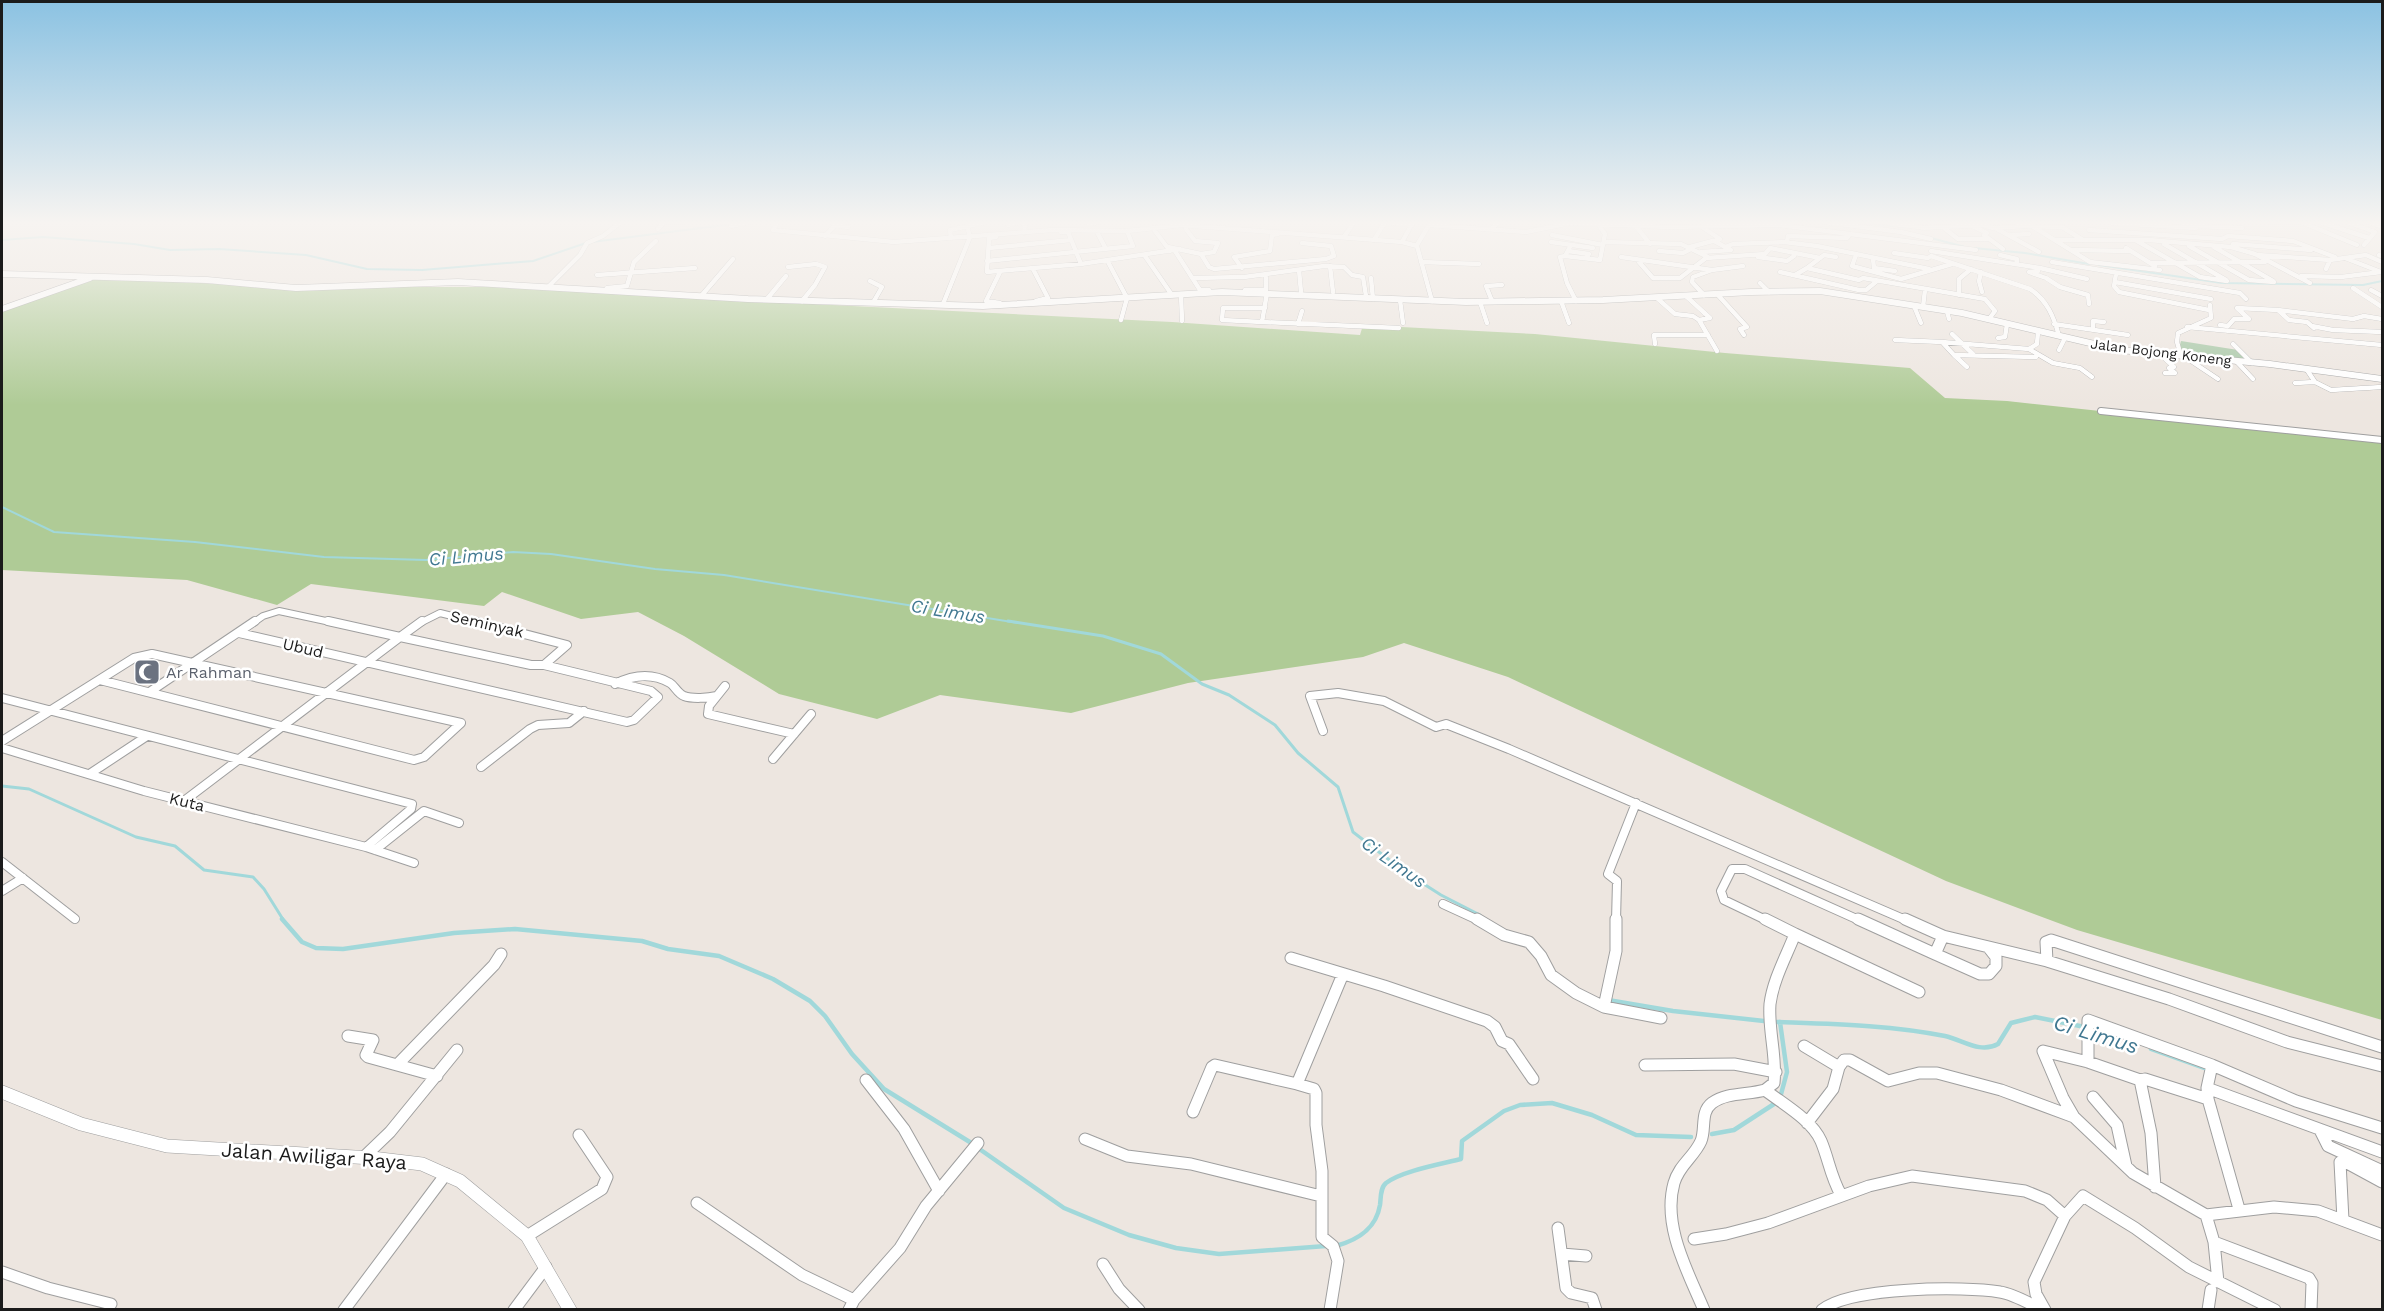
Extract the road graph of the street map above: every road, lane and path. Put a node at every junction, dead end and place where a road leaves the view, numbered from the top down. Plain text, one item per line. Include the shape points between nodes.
1 (75, 283) edge
2 (242, 283) edge
3 (410, 283) edge
4 (464, 283) edge
5 (552, 283) edge
6 (628, 283) edge
7 (712, 283) edge
8 (780, 283) edge
9 (816, 283) edge
10 (874, 283) edge
11 (951, 283) edge
12 (995, 283) edge
13 (1040, 283) edge
14 (1119, 283) edge
15 (1162, 283) edge
16 (1197, 283) edge
17 (1266, 283) edge
18 (1300, 283) edge
19 (1332, 283) edge
20 (1365, 283) edge
21 (1371, 283) edge
22 (1427, 283) edge
23 (1567, 283) edge
24 (1694, 283) edge
25 (1760, 283) dead end
26 (1828, 283) edge
27 (1874, 283) edge
28 (1888, 283) edge
29 (1958, 283) edge
30 (1980, 283) edge
31 (2009, 283) edge
32 (2054, 283) edge
33 (2115, 283) edge
34 (2122, 283) edge
35 (2174, 283) edge
36 (1502, 285) dead end
37 (548, 287) junction
38 (2353, 288) dead end
39 (580, 289) junction
40 (2210, 289) junction
41 (1924, 290) junction
42 (2371, 290) dead end
43 (1301, 292) dead end
44 (1333, 292) dead end
45 (1770, 292) junction
46 (1982, 292) dead end
47 (1267, 293) junction
48 (1181, 294) junction
49 (1704, 294) junction
50 (1717, 294) junction
51 (702, 295) junction
52 (1170, 295) junction
53 (1959, 295) junction
54 (1366, 296) dead end
55 (2382, 296) edge
56 (1688, 297) junction
57 (1127, 298) junction
58 (767, 299) junction
59 (1373, 299) junction
60 (1658, 299) junction
61 (2211, 299) junction
62 (2246, 299) dead end
63 (1400, 300) junction
64 (802, 301) junction
65 (1492, 301) junction
66 (1561, 301) junction
67 (1576, 301) junction
68 (874, 302) junction
69 (1432, 302) junction
70 (1480, 302) junction
71 (943, 304) junction
72 (2089, 304) dead end
73 (1914, 306) junction
74 (1923, 307) junction
75 (2382, 307) edge
76 (1265, 308) junction
77 (2, 309) edge
78 (2209, 310) junction
79 (2278, 310) junction
80 (1302, 311) dead end
81 (1947, 311) junction
82 (2335, 317) junction
83 (1950, 319) dead end
84 (1989, 319) junction
85 (2382, 319) edge
86 (1121, 320) dead end
87 (1699, 320) junction
88 (1182, 321) dead end
89 (1262, 322) junction
90 (2104, 322) dead end
91 (1487, 323) dead end
92 (1569, 323) dead end
93 (1921, 323) dead end
94 (2341, 323) dead end
95 (1298, 324) junction
96 (2007, 324) junction
97 (2054, 324) junction
98 (2310, 324) junction
99 (2187, 327) junction
100 (2093, 328) junction
101 (2218, 330) junction
102 (2038, 332) junction
103 (2382, 332) edge
104 (1952, 334) dead end
105 (1744, 335) dead end
106 (2128, 335) dead end
107 (2321, 336) dead end
108 (1709, 337) junction
109 (2062, 337) junction
110 (1998, 338) dead end
111 (1895, 340) dead end
112 (1942, 342) junction
113 (1962, 343) junction
114 (1655, 344) dead end
115 (2233, 344) dead end
116 (2382, 345) edge
117 (2029, 349) junction
118 (2060, 350) dead end
119 (1717, 351) dead end
120 (1973, 354) dead end
121 (2160, 354) junction
122 (1954, 355) junction
123 (2183, 356) junction
124 (2041, 357) junction
125 (2236, 361) junction
126 (2252, 363) junction
127 (1967, 367) dead end
128 (2307, 370) junction
129 (2165, 374) dead end
130 (2092, 377) dead end
131 (2218, 379) dead end
132 (2253, 379) dead end
133 (2382, 379) edge
134 (2315, 382) junction
135 (2295, 383) dead end
136 (2382, 387) edge
137 (2101, 411) dead end
138 (2382, 441) edge
139 (239, 633) junction
140 (402, 636) junction
141 (195, 663) junction
142 (368, 663) junction
143 (544, 665) junction
144 (100, 680) junction
145 (615, 684) junction
146 (725, 686) dead end
147 (151, 691) junction
148 (328, 693) junction
149 (717, 696) junction
150 (2, 698) edge
151 (51, 711) junction
152 (584, 711) junction
153 (811, 714) dead end
154 (283, 727) junction
155 (1323, 731) dead end
156 (794, 735) junction
157 (147, 736) junction
158 (2, 741) edge
159 (2, 748) edge
160 (773, 759) dead end
161 (239, 760) junction
162 (481, 767) dead end
163 (91, 773) junction
164 (184, 801) junction
165 (1636, 803) junction
166 (459, 823) dead end
167 (370, 849) junction
168 (2, 862) edge
169 (414, 863) dead end
170 (23, 879) junction
171 (2, 891) edge
172 (1443, 904) dead end
173 (75, 919) dead end
174 (1795, 934) junction
175 (1943, 936) junction
176 (1989, 948) junction
177 (501, 954) dead end
178 (1935, 954) junction
179 (1291, 958) dead end
180 (2047, 960) junction
181 (1343, 974) junction
182 (1919, 992) dead end
183 (1604, 1007) junction
184 (1661, 1018) dead end
185 (348, 1036) dead end
186 (1804, 1047) dead end
187 (2382, 1047) edge
188 (457, 1050) dead end
189 (2088, 1062) junction
190 (398, 1064) junction
191 (1645, 1065) dead end
192 (2212, 1065) junction
193 (2382, 1066) edge
194 (1839, 1067) junction
195 (1776, 1072) junction
196 (437, 1076) junction
197 (1533, 1079) dead end
198 (866, 1080) dead end
199 (2140, 1080) junction
200 (1297, 1084) junction
201 (1765, 1090) junction
202 (2, 1092) edge
203 (2207, 1094) junction
204 (2093, 1097) dead end
205 (1192, 1112) dead end
206 (2074, 1117) junction
207 (1807, 1123) junction
208 (2382, 1128) edge
209 (2320, 1130) junction
210 (579, 1135) dead end
211 (1085, 1139) dead end
212 (978, 1143) dead end
213 (2382, 1152) edge
214 (364, 1157) junction
215 (2126, 1166) junction
216 (2382, 1172) edge
217 (446, 1174) junction
218 (2382, 1182) edge
219 (2155, 1187) junction
220 (939, 1191) junction
221 (1841, 1195) junction
222 (1321, 1196) junction
223 (697, 1203) dead end
224 (2239, 1209) junction
225 (2206, 1215) junction
226 (2065, 1216) junction
227 (2343, 1220) junction
228 (1558, 1228) dead end
229 (2382, 1235) edge
230 (527, 1236) junction
231 (1694, 1239) dead end
232 (2214, 1242) junction
233 (1562, 1254) junction
234 (1586, 1256) dead end
235 (1103, 1264) dead end
236 (546, 1267) junction
237 (2, 1272) edge
238 (2214, 1286) junction
239 (111, 1304) dead end
240 (851, 1305) edge
241 (344, 1310) edge
242 (514, 1310) edge
243 (570, 1310) edge
244 (1139, 1310) edge
245 (1330, 1310) edge
246 (1596, 1310) edge
247 (1704, 1310) edge
248 (1822, 1310) edge
249 (2044, 1310) edge
250 (2208, 1310) edge
251 (2275, 1310) edge
252 (2311, 1310) edge

1 - 77 street
2 - 3 street, Jalan Bojong Koneng via 296,288
4 - 37 street, Jalan Bojong Koneng
5 - 37 street
6 - 39 street
7 - 51 street
8 - 58 street
9 - 64 street
10 - 68 street via 882,287
11 - 71 street
12 - 13 street via 987,302 1047,298
14 - 57 street
15 - 52 street
16 - 17 street via 1202,291 1266,290
18 - 43 street
19 - 44 street
20 - 54 street
21 - 59 street
22 - 69 street
23 - 67 street
24 - 49 street
25 - 45 street
26 - 27 street via 1864,291
28 - 41 street
29 - 53 street
30 - 46 street
31 - 97 street via 2039,295 2050,308
32 - 72 street via 2088,295
33 - 78 street via 2119,292
34 - 61 street
35 - 40 street
36 - 65 street via 1486,285
37 - 39 street, Jalan Bojong Koneng
38 - 75 street
39 - 51 street, Jalan Bojong Koneng
40 - 61 street
40 - 62 street via 2243,294
41 - 53 street
41 - 74 street
42 - 55 street
45 - 50 street, Jalan Bojong Koneng
45 - 73 street, Jalan Bojong Koneng via 1825,292
47 - 48 street, Jalan Bojong Koneng
47 - 59 street, Jalan Bojong Koneng
47 - 76 street
48 - 52 street, Jalan Bojong Koneng
48 - 88 street
49 - 50 street, Jalan Bojong Koneng
49 - 56 street, Jalan Bojong Koneng
50 - 105 street via 1747,327 1740,329
51 - 58 street, Jalan Bojong Koneng
52 - 57 street, Jalan Bojong Koneng
53 - 84 street via 1985,299 1995,310
56 - 60 street, Jalan Bojong Koneng
56 - 87 street via 1711,319
57 - 71 street, Jalan Bojong Koneng via 1006,306
57 - 86 street
58 - 64 street, Jalan Bojong Koneng
59 - 63 street, Jalan Bojong Koneng
60 - 67 street, Jalan Bojong Koneng
60 - 87 street via 1675,315 1696,316
61 - 78 street
63 - 69 street, Jalan Bojong Koneng
63 - 95 street via 1401,326
64 - 68 street, Jalan Bojong Koneng
65 - 66 street, Jalan Bojong Koneng
65 - 70 street, Jalan Bojong Koneng
66 - 67 street, Jalan Bojong Koneng
66 - 92 street
68 - 71 street, Jalan Bojong Koneng
69 - 70 street, Jalan Bojong Koneng
70 - 91 street
73 - 74 street, Jalan Bojong Koneng
73 - 93 street
74 - 81 street, Jalan Bojong Koneng
76 - 89 street
76 - 89 street via 1223,308 1222,320
78 - 99 street via 2211,318
79 - 82 street
79 - 98 street via 2289,320
79 - 101 street via 2237,308 2250,319 2234,319 2228,326 2216,325
80 - 95 street
81 - 83 street
81 - 84 street, Jalan Bojong Koneng
82 - 85 street
82 - 94 street
84 - 96 street, Jalan Bojong Koneng
87 - 108 street
89 - 95 street
90 - 100 street via 2093,321
96 - 102 street, Jalan Bojong Koneng
96 - 110 street via 2005,338
97 - 100 street
97 - 109 street
98 - 103 street via 2333,330
98 - 107 street
99 - 101 street
99 - 123 street via 2177,338
100 - 106 street
101 - 116 street
102 - 109 street, Jalan Bojong Koneng
102 - 117 street via 2037,344
104 - 113 street
108 - 114 street via 1654,335
108 - 119 street
109 - 118 street
109 - 121 street, Jalan Bojong Koneng
111 - 112 street
112 - 113 street
112 - 122 street
113 - 117 street
113 - 120 street
115 - 126 street
117 - 124 street
121 - 123 street, Jalan Bojong Koneng
121 - 129 street via 2174,367 2169,368 2175,373
122 - 124 street
122 - 127 street
123 - 125 street, Jalan Bojong Koneng
123 - 131 street
124 - 130 street via 2080,368
125 - 126 street, Jalan Bojong Koneng
125 - 132 street
126 - 128 street, Jalan Bojong Koneng
128 - 133 street, Jalan Bojong Koneng
128 - 134 street
134 - 135 street
134 - 136 street via 2331,390
137 - 138 street
139 - 140 street, Ubud via 273,612 287,612
139 - 141 street
139 - 142 street, Ubud
140 - 142 street
140 - 143 street, Seminyak
140 - 143 street, Seminyak via 431,615 440,614 565,643 567,647
141 - 144 street via 143,655
141 - 147 street
141 - 148 street
142 - 148 street
142 - 152 street
143 - 145 street
144 - 147 street
144 - 151 street
145 - 149 street via 644,674 671,683 687,697
145 - 152 street via 651,691 657,694 656,700 630,722
146 - 149 street
147 - 154 street
148 - 154 street
148 - 154 street via 459,721 460,726 424,758 414,760
149 - 156 street via 708,714
150 - 151 street
151 - 157 street
151 - 158 street
152 - 162 street via 569,723 530,729
153 - 156 street
154 - 161 street
155 - 165 street via 1310,696 1338,693 1384,701 1436,727 1446,724
156 - 160 street
157 - 161 street
157 - 163 street
159 - 163 street, Kuta
161 - 164 street
161 - 167 street via 412,804
163 - 164 street, Kuta
164 - 167 street, Kuta
165 - 175 street
165 - 183 street via 1608,874 1617,881 1616,935
166 - 167 street via 424,812
167 - 169 street, Kuta
168 - 170 street
170 - 171 street
170 - 173 street
172 - 183 street via 1504,935 1529,942 1557,981
174 - 178 street via 1724,900 1721,891 1732,869 1745,869
174 - 182 street
174 - 195 street via 1771,997
175 - 176 street
175 - 178 street
176 - 178 street via 1996,957 1996,966 1989,974 1980,974
176 - 180 street
177 - 190 street
179 - 181 street
180 - 187 street via 2046,942 2051,940
180 - 193 street via 2287,1042
181 - 197 street via 1487,1022 1509,1044
181 - 200 street
183 - 184 street
185 - 190 street via 373,1040 368,1058
186 - 194 street
188 - 196 street
189 - 192 street via 2088,1020
189 - 199 street
189 - 206 street via 2043,1051
190 - 196 street
191 - 195 street via 1734,1064
192 - 203 street
192 - 208 street via 2272,1093
194 - 206 street via 1844,1060 1850,1060 1888,1081 1937,1073 2001,1090
194 - 207 street via 1839,1078
195 - 201 street via 1774,1083
196 - 214 street
198 - 220 street via 904,1129
199 - 203 street
199 - 219 street via 2151,1133
200 - 205 street via 1215,1065
200 - 222 street via 1316,1093
201 - 207 street
201 - 247 street via 1716,1101 1707,1108 1701,1142 1681,1166 1671,1192 1674,1225
202 - 214 street, Jalan Awiligar Raya via 81,1124 168,1146
203 - 209 street
203 - 224 street
204 - 215 street via 2117,1125
206 - 215 street
207 - 221 street via 1821,1141 1831,1177
209 - 213 street
209 - 216 street via 2328,1146
210 - 230 street via 607,1177 606,1184
211 - 222 street via 1127,1156 1191,1164
212 - 220 street
214 - 217 street, Jalan Awiligar Raya via 422,1164
215 - 219 street
217 - 230 street, Jalan Awiligar Raya via 481,1196
217 - 241 street
218 - 227 street via 2340,1162
219 - 225 street
220 - 240 street via 900,1248
221 - 226 street via 1898,1178 1928,1177 2025,1191 2047,1200
221 - 231 street via 1768,1223
222 - 245 street via 1322,1237 1333,1246 1338,1261
223 - 240 street
224 - 225 street
224 - 227 street via 2318,1211
225 - 232 street
226 - 238 street via 2083,1196 2135,1227
226 - 249 street via 2034,1282
227 - 229 street
228 - 233 street
230 - 236 street, Jalan Awiligar Raya
232 - 238 street
232 - 252 street via 2309,1278
233 - 234 street
233 - 246 street via 1568,1291 1592,1298
235 - 244 street
236 - 242 street
236 - 243 street, Jalan Awiligar Raya
237 - 239 street
238 - 250 street
238 - 251 street
248 - 249 street via 1857,1295 1972,1290 2002,1292

